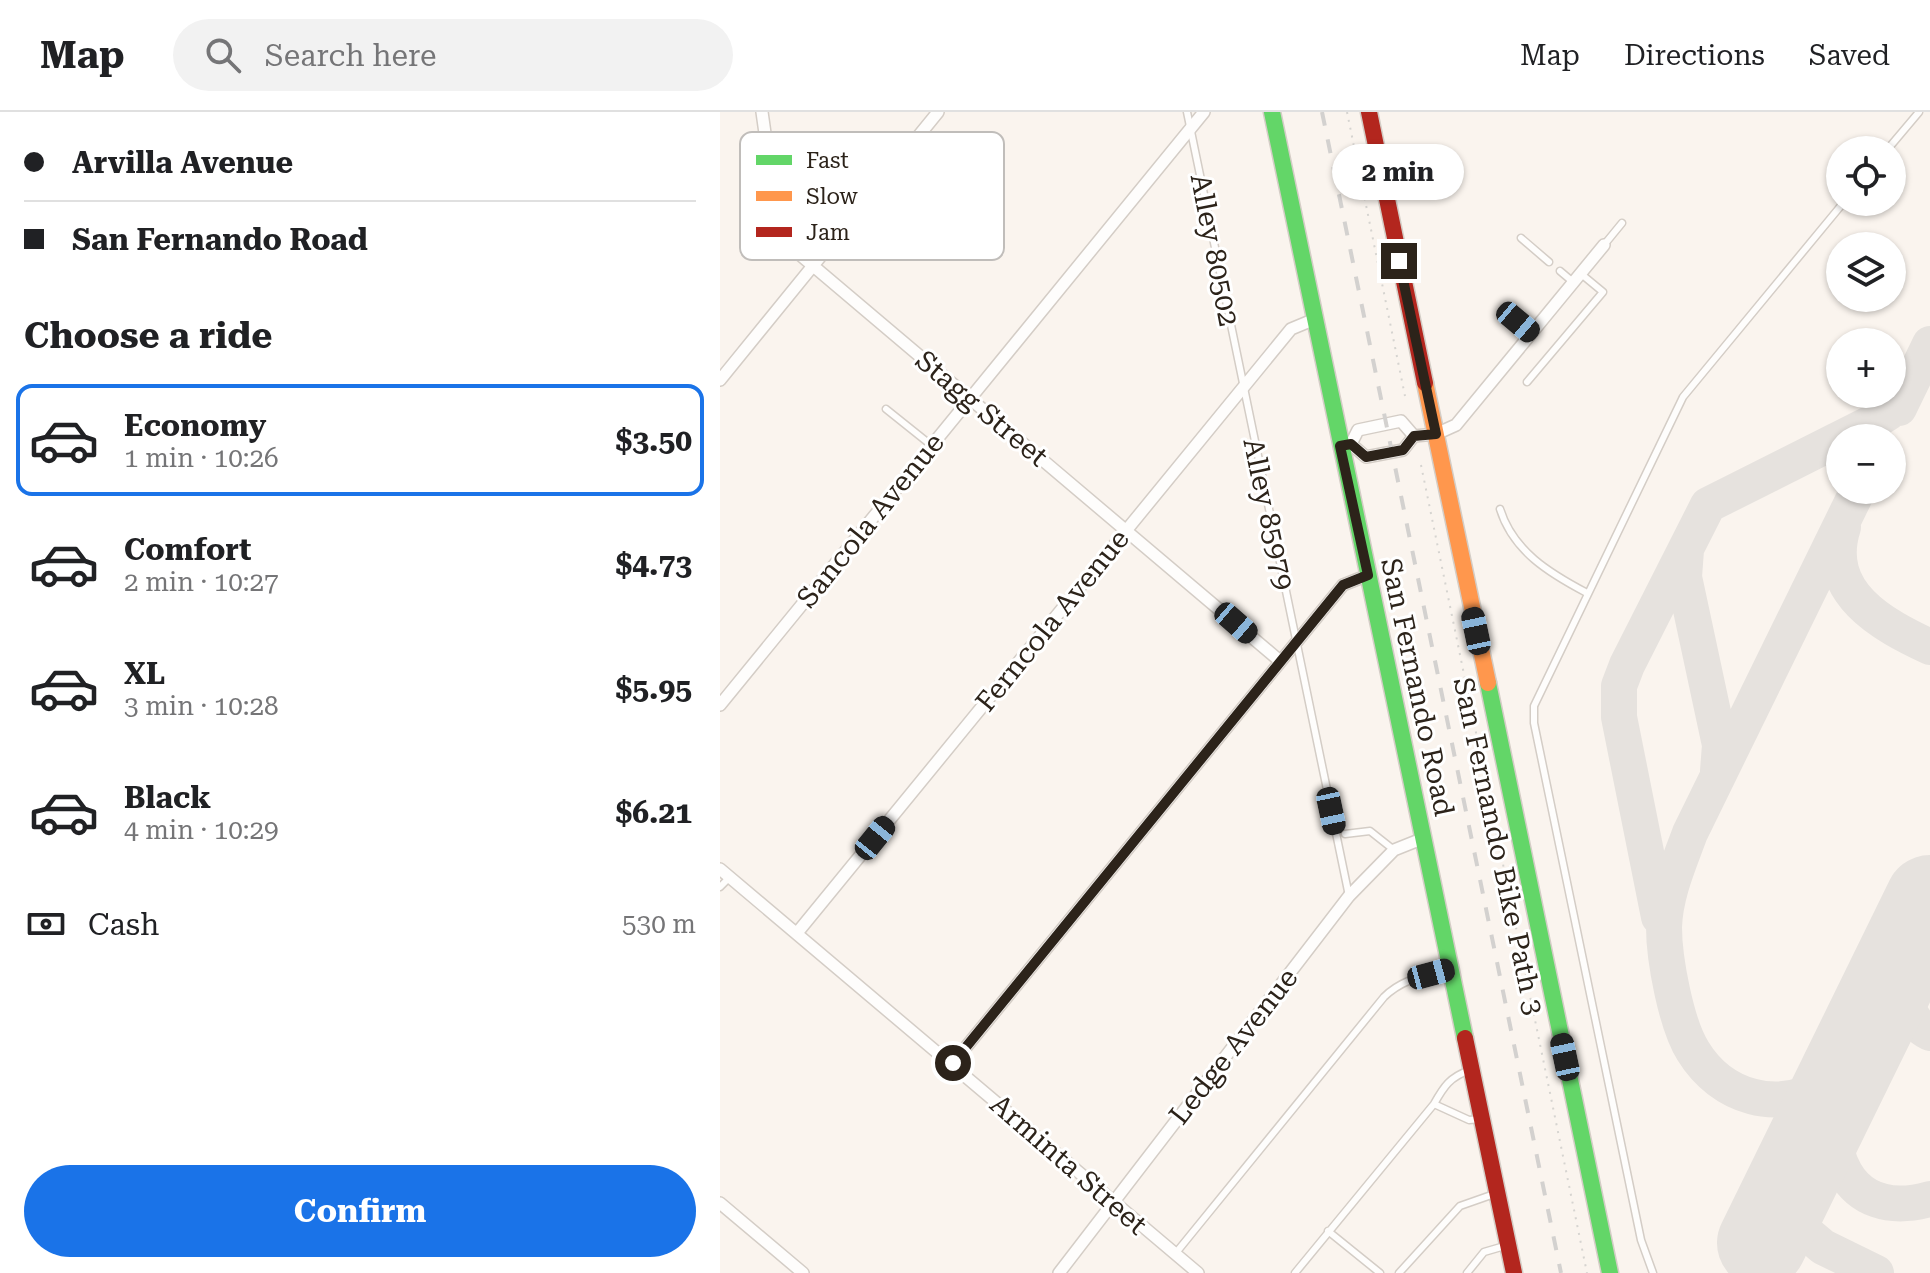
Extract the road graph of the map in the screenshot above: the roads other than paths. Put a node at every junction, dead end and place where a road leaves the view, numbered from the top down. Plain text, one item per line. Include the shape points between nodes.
1 (762, 112) edge
2 (938, 112) edge
3 (1187, 112) edge
4 (1204, 112) edge
5 (1272, 112) edge
6 (1369, 112) edge
7 (1919, 112) edge
8 (1190, 128) junction
9 (765, 132) edge
10 (922, 132) edge
11 (1899, 136) edge
12 (1832, 216) edge
13 (1622, 223) dead end
14 (1521, 238) dead end
15 (1604, 245) joint
16 (805, 260) edge
17 (817, 260) edge
18 (1549, 262) dead end
19 (812, 266) junction
20 (1560, 271) dead end
21 (1577, 278) junction
22 (1504, 310) dead end
23 (1315, 319) junction
24 (1532, 334) junction
25 (720, 380) edge
26 (1527, 382) dead end
27 (1243, 388) junction
28 (969, 398) junction
29 (886, 409) dead end
30 (1436, 434) junction
31 (1414, 436) junction
32 (931, 445) junction
33 (1346, 445) junction
34 (1500, 509) dead end
35 (1127, 529) junction
36 (1368, 575) junction
37 (1587, 593) junction
38 (1296, 641) junction
39 (1280, 661) junction
40 (720, 705) edge
41 (1345, 834) dead end
42 (1424, 838) junction
43 (1394, 850) junction
44 (725, 873) edge
45 (720, 887) edge
46 (1349, 896) junction
47 (797, 933) junction
48 (1450, 968) junction
49 (953, 1063) junction
50 (1470, 1070) junction
51 (1434, 1104) junction
52 (1481, 1119) junction
53 (1497, 1193) junction
54 (1113, 1202) junction
55 (720, 1203) edge
56 (1328, 1231) junction
57 (1508, 1245) junction
58 (1175, 1254) junction
59 (803, 1273) edge
60 (1059, 1273) edge
61 (1198, 1273) edge
62 (1295, 1273) edge
63 (1380, 1273) edge
64 (1399, 1273) edge
65 (1467, 1273) edge
66 (1514, 1273) edge
67 (1610, 1273) edge
68 (1653, 1273) edge

1 - 9 street, Stagg Street
2 - 10 street
3 - 8 lane, Alley 80502
4 - 8 street, Sancola Avenue
5 - 23 street, San Fernando Road
6 - 30 street
7 - 11 lane
8 - 27 lane, Alley 80502
8 - 28 street, Sancola Avenue
12 - 37 lane via 1683,397
13 - 15 lane
14 - 18 lane
15 - 21 street
16 - 19 street, Stagg Street
17 - 19 street
19 - 25 street
19 - 28 street, Stagg Street
20 - 21 lane
21 - 24 street
21 - 26 lane via 1603,292
22 - 24 lane
23 - 27 street, Ferncola Avenue via 1291,329
23 - 33 street, San Fernando Road
24 - 30 street via 1462,420
27 - 35 street, Ferncola Avenue
27 - 38 lane, Alley 85979
28 - 32 street, Sancola Avenue
28 - 35 street, Stagg Street
29 - 32 lane
30 - 31 street
30 - 67 street
31 - 33 street via 1403,450 1366,457
31 - 33 street via 1401,421 1358,430
32 - 40 street, Sancola Avenue
33 - 36 street, San Fernando Road
34 - 37 lane via 1512,538 1527,554
35 - 39 street, Stagg Street
35 - 47 street, Ferncola Avenue
36 - 38 street via 1343,585
36 - 42 street, San Fernando Road
37 - 68 lane via 1539,691 1534,723 1641,1240
38 - 39 street
38 - 46 lane, Alley 85979
39 - 49 street
41 - 43 lane via 1370,831
42 - 43 street, Ledge Avenue
42 - 48 street, San Fernando Road
43 - 46 street, Ledge Avenue
44 - 45 lane
44 - 47 street, Arminta Street
46 - 54 street, Ledge Avenue
47 - 49 street, Arminta Street
48 - 50 street, San Fernando Road
48 - 58 lane via 1416,977 1384,997
49 - 54 street, Arminta Street
50 - 51 lane via 1453,1075
50 - 52 street, San Fernando Road
51 - 52 lane via 1469,1120
51 - 56 lane
52 - 53 street, San Fernando Road
53 - 57 street, San Fernando Road
53 - 64 lane via 1460,1206
54 - 58 street, Arminta Street
54 - 60 street, Ledge Avenue
55 - 59 street
56 - 62 lane
56 - 63 lane
57 - 65 lane via 1484,1252
57 - 66 street, San Fernando Road
58 - 61 street, Arminta Street

